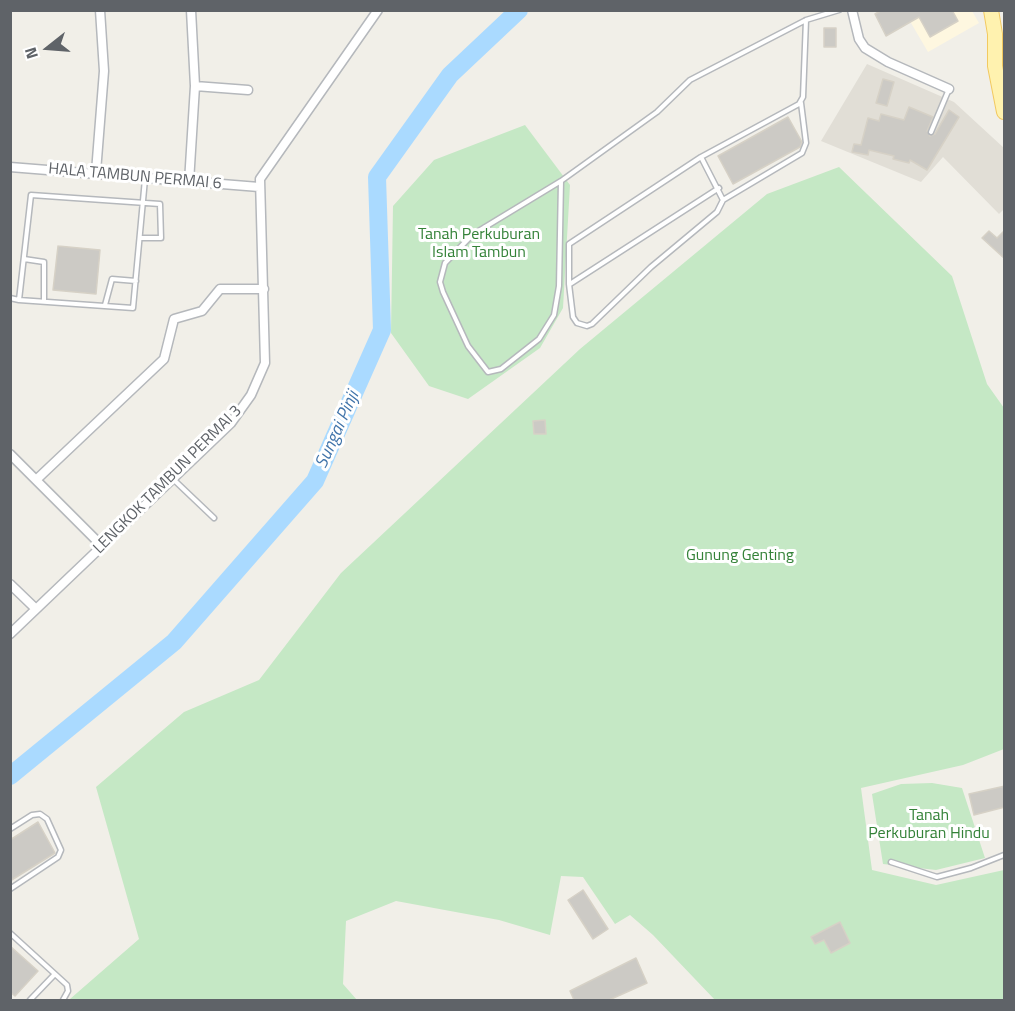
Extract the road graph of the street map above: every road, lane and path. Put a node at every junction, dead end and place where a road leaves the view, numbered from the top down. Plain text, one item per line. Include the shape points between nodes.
1 (100, 10) edge
2 (191, 10) edge
3 (839, 10) edge
4 (852, 10) edge
5 (991, 10) edge
6 (376, 11) edge
7 (806, 20) junction
8 (997, 78) junction
9 (195, 86) junction
10 (949, 89) joint
11 (248, 90) dead end
12 (1005, 92) edge
13 (801, 102) junction
14 (1005, 112) edge
15 (931, 132) dead end
16 (701, 157) junction
17 (10, 167) edge
18 (96, 172) junction
19 (145, 178) junction
20 (561, 181) junction
21 (189, 182) junction
22 (259, 187) junction
23 (718, 188) junction
24 (723, 200) junction
25 (143, 202) junction
26 (140, 238) junction
27 (24, 259) junction
28 (135, 281) junction
29 (569, 284) junction
30 (264, 288) junction
31 (10, 298) edge
32 (20, 300) junction
33 (44, 301) junction
34 (105, 305) junction
35 (10, 454) edge
36 (173, 479) junction
37 (36, 480) junction
38 (213, 518) dead end
39 (102, 546) junction
40 (10, 584) edge
41 (36, 609) junction
42 (10, 633) edge
43 (10, 829) edge
44 (1005, 855) edge
45 (891, 862) dead end
46 (10, 889) edge
47 (10, 933) edge
48 (54, 975) junction
49 (30, 1000) edge
50 (63, 1000) edge

1 - 18 street via 104,71
2 - 9 street
3 - 7 lane
4 - 10 street via 865,48
5 - 8 main road
6 - 22 street, LENGKOK TAMBUN PERMAI 3 via 264,172
7 - 13 lane
7 - 20 lane via 690,80 657,112
8 - 12 main road
8 - 14 main road
9 - 11 street
9 - 21 street
10 - 15 lane
13 - 16 lane
13 - 24 lane via 806,143 802,153
16 - 23 lane
16 - 29 lane via 569,244
17 - 18 street, HALA TAMBUN PERMAI 6
18 - 19 street, HALA TAMBUN PERMAI 6
19 - 21 street, HALA TAMBUN PERMAI 6
19 - 25 lane
20 - 20 lane via 559,286 554,315 539,339 501,369 488,372 468,346 443,292 440,282 445,263 472,235
21 - 22 street, HALA TAMBUN PERMAI 6
22 - 30 street, LENGKOK TAMBUN PERMAI 3
23 - 24 lane
23 - 29 lane
24 - 29 lane via 717,212 651,267 592,324 582,326 573,317
25 - 26 lane
25 - 26 lane via 162,205 161,238
25 - 27 lane via 31,195
26 - 28 lane
27 - 32 lane
27 - 33 lane via 44,262
28 - 34 lane via 112,279
28 - 34 lane via 133,308
30 - 36 street, LENGKOK TAMBUN PERMAI 3 via 265,363 260,377 241,411
30 - 37 street via 220,289 202,311 174,319 164,359
31 - 32 lane
32 - 33 lane
33 - 34 lane
35 - 37 street
36 - 38 lane
36 - 39 street, LENGKOK TAMBUN PERMAI 3
37 - 39 street
39 - 41 street, LENGKOK TAMBUN PERMAI 3
40 - 41 street
41 - 42 street, LENGKOK TAMBUN PERMAI 3
43 - 46 lane via 40,814 47,819 61,850 58,857
44 - 45 lane via 937,877
47 - 48 lane
48 - 49 lane
48 - 50 lane via 67,985

